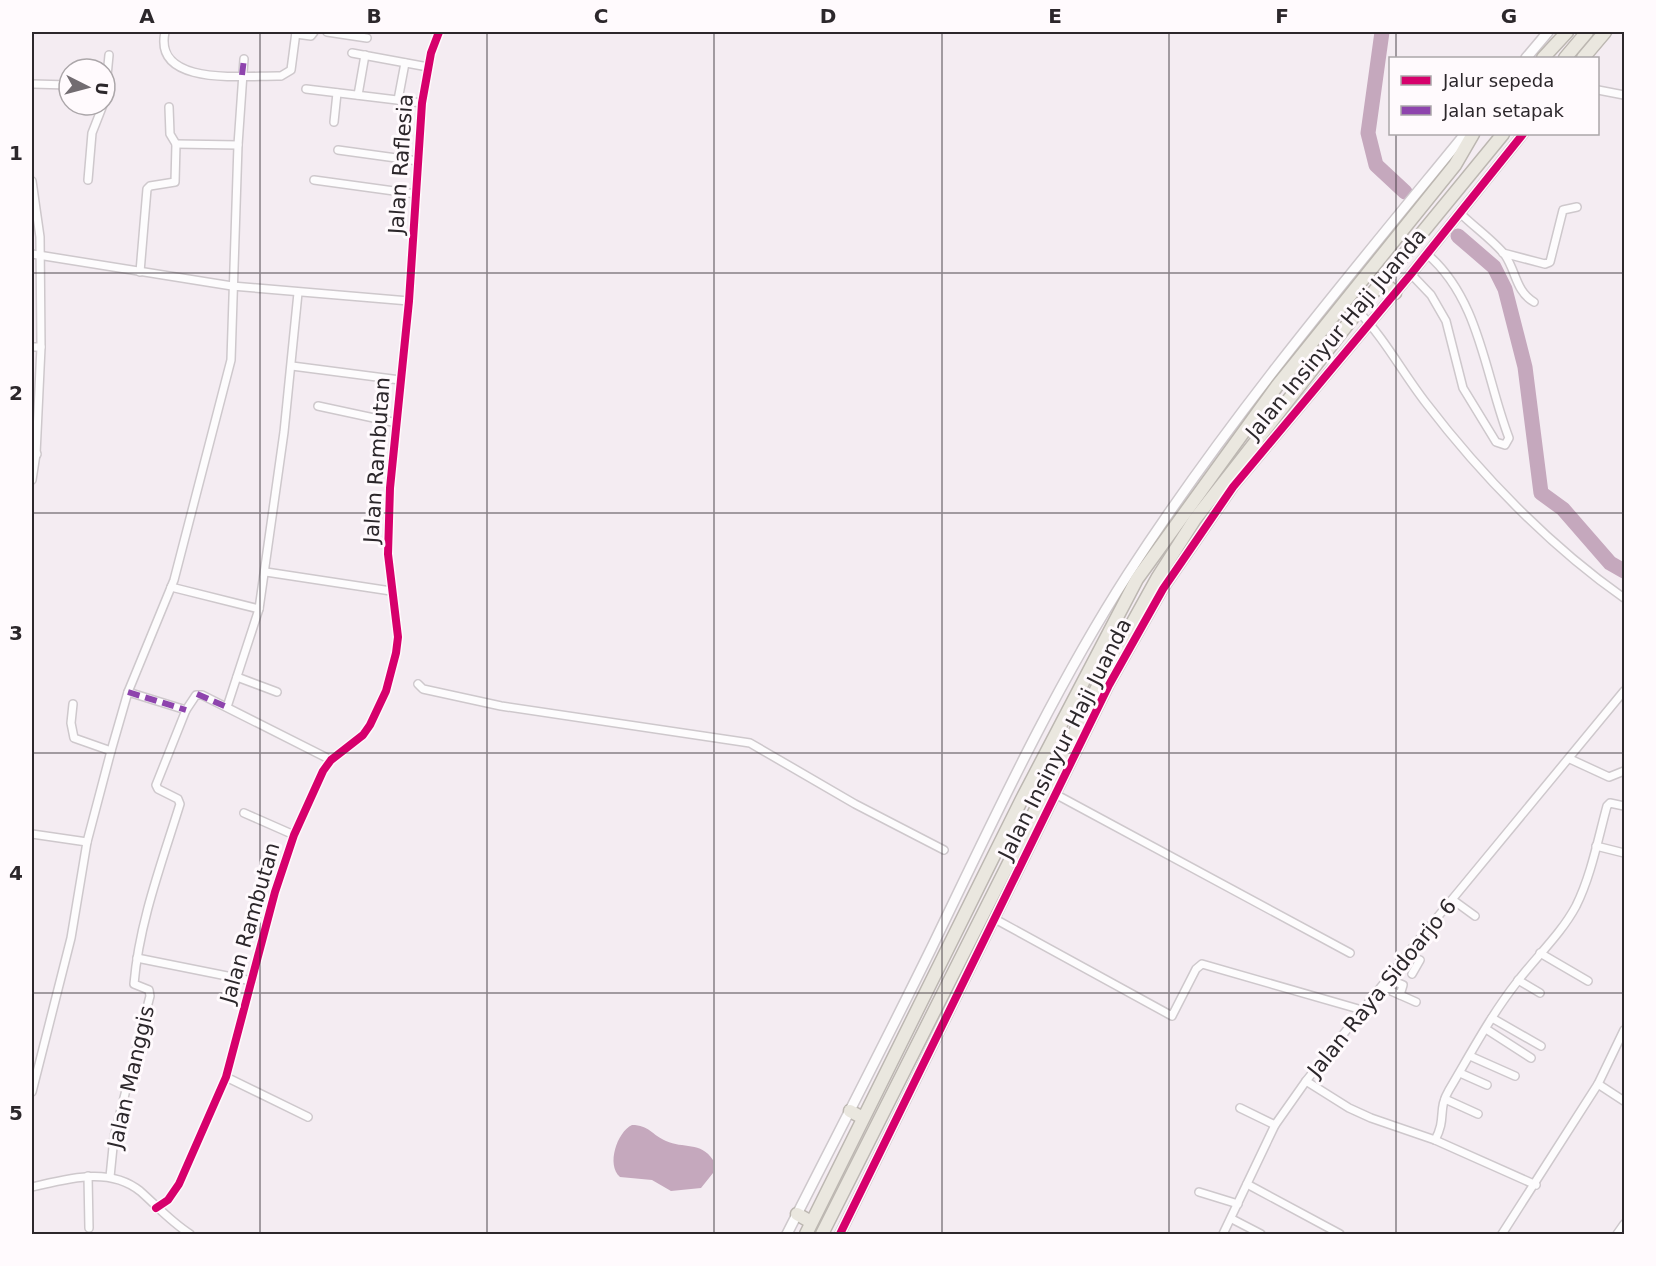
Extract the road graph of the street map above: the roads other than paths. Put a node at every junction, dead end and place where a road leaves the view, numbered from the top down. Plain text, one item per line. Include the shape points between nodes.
1 (165, 32) edge
2 (314, 32) edge
3 (327, 32) edge
4 (439, 32) edge
5 (1548, 32) edge
6 (1567, 32) edge
7 (1587, 32) edge
8 (1605, 32) edge
9 (296, 33) edge
10 (367, 38) dead end
11 (352, 53) dead end
12 (365, 55) junction
13 (1527, 57) edge
14 (1544, 57) edge
15 (1566, 57) edge
16 (1584, 57) edge
17 (244, 60) dead end
18 (405, 63) junction
19 (428, 68) junction
20 (242, 75) junction
21 (32, 84) edge
22 (57, 85) edge
23 (306, 89) dead end
24 (1599, 90) edge
25 (337, 93) junction
26 (358, 95) junction
27 (1624, 95) edge
28 (398, 100) junction
29 (422, 103) junction
30 (169, 107) dead end
31 (99, 117) edge
32 (334, 122) dead end
33 (1464, 135) edge
34 (1472, 135) edge
35 (1480, 135) edge
36 (1502, 135) edge
37 (1521, 135) edge
38 (176, 144) junction
39 (237, 145) junction
40 (338, 150) dead end
41 (418, 161) junction
42 (1455, 165) junction
43 (88, 180) dead end
44 (314, 180) dead end
45 (32, 181) edge
46 (1431, 186) junction
47 (416, 194) junction
48 (1577, 207) dead end
49 (1458, 215) junction
50 (1402, 219) junction
51 (1503, 253) junction
52 (1427, 254) junction
53 (36, 255) edge
54 (140, 272) junction
55 (1411, 274) junction
56 (1382, 281) junction
57 (232, 286) junction
58 (298, 293) junction
59 (1395, 293) junction
60 (409, 301) junction
61 (1534, 302) dead end
62 (1358, 311) junction
63 (1369, 323) junction
64 (37, 347) edge
65 (292, 366) junction
66 (1266, 378) junction
67 (400, 380) junction
68 (1277, 386) junction
69 (1291, 397) junction
70 (318, 406) dead end
71 (397, 423) junction
72 (33, 454) edge
73 (32, 480) edge
74 (266, 572) junction
75 (171, 587) junction
76 (391, 591) junction
77 (1624, 598) edge
78 (259, 609) junction
79 (237, 678) junction
80 (1105, 682) junction
81 (418, 684) dead end
82 (1624, 691) edge
83 (128, 692) junction
84 (277, 692) dead end
85 (73, 704) dead end
86 (227, 707) junction
87 (186, 710) junction
88 (111, 751) junction
89 (1570, 759) junction
90 (331, 760) junction
91 (1624, 771) edge
92 (1057, 795) junction
93 (1624, 806) edge
94 (244, 813) dead end
95 (32, 834) edge
96 (294, 836) junction
97 (87, 842) junction
98 (1596, 846) junction
99 (944, 850) dead end
100 (1624, 853) edge
101 (1453, 900) junction
102 (1475, 916) dead end
103 (995, 919) junction
104 (1350, 953) dead end
105 (1540, 953) junction
106 (137, 958) junction
107 (1403, 960) junction
108 (1420, 960) dead end
109 (1388, 979) junction
110 (1518, 980) junction
111 (252, 981) junction
112 (1588, 981) dead end
113 (1382, 987) junction
114 (1540, 993) dead end
115 (1400, 995) junction
116 (1416, 1002) dead end
117 (1362, 1010) junction
118 (1492, 1018) junction
119 (1486, 1029) junction
120 (1624, 1033) edge
121 (1541, 1046) dead end
122 (1470, 1056) junction
123 (1531, 1058) dead end
124 (1460, 1073) junction
125 (1515, 1076) dead end
126 (225, 1077) junction
127 (1306, 1081) junction
128 (1598, 1084) junction
129 (1488, 1085) dead end
130 (32, 1092) edge
131 (1445, 1099) junction
132 (1624, 1101) edge
133 (1240, 1108) dead end
134 (850, 1111) junction
135 (1478, 1114) dead end
136 (308, 1118) dead end
137 (863, 1118) junction
138 (1275, 1125) junction
139 (1435, 1140) junction
140 (88, 1176) junction
141 (110, 1178) junction
142 (1247, 1184) junction
143 (1536, 1185) junction
144 (32, 1187) edge
145 (1199, 1192) dead end
146 (1238, 1204) junction
147 (156, 1208) junction
148 (797, 1214) junction
149 (1232, 1219) junction
150 (811, 1222) junction
151 (1624, 1224) edge
152 (89, 1228) dead end
153 (190, 1234) edge
154 (787, 1234) edge
155 (806, 1234) edge
156 (822, 1234) edge
157 (840, 1234) edge
158 (1223, 1234) edge
159 (1261, 1234) edge
160 (1340, 1234) edge
161 (1503, 1234) edge
162 (1617, 1234) edge

1 - 20 street via 165,54 181,68 206,75
2 - 9 street via 311,36
3 - 10 street
4 - 19 street, Jalan Raflesia
5 - 13 street
6 - 14 highway
7 - 15 highway
8 - 16 highway
9 - 20 street via 291,70 286,75
11 - 12 street
12 - 18 street
12 - 26 street
17 - 20 street
18 - 19 street
18 - 28 street
19 - 29 street, Jalan Raflesia
20 - 39 street
21 - 22 street
23 - 25 street
24 - 27 street
25 - 26 street
25 - 32 street
26 - 28 street
28 - 29 street
29 - 41 street, Jalan Raflesia
30 - 38 street via 171,139
31 - 43 street via 92,133
33 - 46 street, Jalan Insinyur Haji Juanda
34 - 42 highway, Jalan Insinyur Haji Juanda
35 - 42 highway
36 - 56 highway, Jalan Insinyur Haji Juanda
37 - 49 street, Jalan Insinyur Haji Juanda
38 - 39 street
38 - 54 street via 175,183 147,189
39 - 57 street
40 - 41 street
41 - 47 street, Jalan Raflesia
42 - 46 highway, Jalan Insinyur Haji Juanda
44 - 47 street
45 - 53 street via 38,213
46 - 50 highway, Jalan Insinyur Haji Juanda
47 - 60 street, Jalan Raflesia
48 - 51 street via 1563,210 1550,262
49 - 51 street
49 - 52 street, Jalan Insinyur Haji Juanda
50 - 66 street, Jalan Insinyur Haji Juanda
50 - 68 highway, Jalan Insinyur Haji Juanda
51 - 61 street via 1520,289
52 - 55 street, Jalan Insinyur Haji Juanda
52 - 55 street via 1455,284 1469,309 1509,438 1505,445 1496,442 1463,388 1446,321 1431,295
53 - 54 street
53 - 64 street
54 - 57 street
55 - 59 street, Jalan Insinyur Haji Juanda
56 - 59 highway
56 - 62 highway, Jalan Insinyur Haji Juanda
57 - 58 street
57 - 75 street via 231,360
58 - 60 street
58 - 65 street
59 - 63 street, Jalan Insinyur Haji Juanda
60 - 67 street, Jalan Rambutan
62 - 63 street
62 - 69 highway, Jalan Insinyur Haji Juanda
63 - 77 street via 1460,444 1564,553
63 - 80 street, Jalan Insinyur Haji Juanda via 1233,487
64 - 72 street
65 - 67 street
65 - 74 street
66 - 68 street
66 - 134 street, Jalan Insinyur Haji Juanda via 1177,502 1098,624 1008,792
67 - 71 street, Jalan Rambutan
68 - 69 highway
68 - 137 highway, Jalan Insinyur Haji Juanda via 1137,579
69 - 80 highway, Jalan Insinyur Haji Juanda via 1196,519 1158,577
70 - 71 street
71 - 76 street, Jalan Rambutan via 389,523
72 - 73 street
74 - 76 street
74 - 78 street
75 - 78 street
75 - 83 street
76 - 90 street, Jalan Rambutan via 398,637 386,691 367,730
78 - 79 street
79 - 84 street
79 - 86 street
80 - 92 street, Jalan Insinyur Haji Juanda
80 - 156 highway, Jalan Insinyur Haji Juanda
81 - 99 street via 423,689 501,706 750,743
82 - 89 street, Jalan Raya Sidoarjo 6
83 - 87 street
83 - 88 street
85 - 88 street via 74,738
86 - 87 street via 199,694
86 - 90 street
87 - 106 street via 156,785 180,804
88 - 97 street
89 - 91 street via 1609,777
89 - 101 street, Jalan Raya Sidoarjo 6
90 - 96 street, Jalan Rambutan via 318,779
92 - 103 street, Jalan Insinyur Haji Juanda
92 - 104 street
93 - 98 street via 1608,804
94 - 96 street
95 - 97 street
96 - 111 street, Jalan Rambutan
97 - 130 street via 71,938
98 - 100 street
98 - 105 street via 1575,908
101 - 102 street
101 - 107 street, Jalan Raya Sidoarjo 6
103 - 117 street via 1172,1016 1202,964
103 - 157 street, Jalan Insinyur Haji Juanda
105 - 110 street
105 - 112 street
106 - 111 street
106 - 141 street, Jalan Manggis via 134,983 149,990 150,996 114,1137
107 - 108 street via 1414,971
107 - 109 street, Jalan Raya Sidoarjo 6
109 - 113 street, Jalan Raya Sidoarjo 6
109 - 115 street via 1403,985
110 - 114 street
110 - 118 street
111 - 126 street, Jalan Rambutan
113 - 115 street
113 - 117 street, Jalan Raya Sidoarjo 6
115 - 116 street
117 - 127 street, Jalan Raya Sidoarjo 6
118 - 119 street
118 - 121 street
119 - 122 street
119 - 123 street
120 - 128 street
122 - 124 street
122 - 125 street
124 - 129 street
124 - 131 street
126 - 136 street
126 - 147 street, Jalan Rambutan via 179,1184 168,1200
127 - 138 street, Jalan Raya Sidoarjo 6
127 - 139 street via 1349,1108
128 - 132 street
128 - 143 street
131 - 135 street
131 - 139 street via 1441,1108 1444,1122
133 - 138 street
134 - 137 highway
134 - 148 street, Jalan Insinyur Haji Juanda
137 - 150 highway, Jalan Insinyur Haji Juanda
138 - 142 street, Jalan Raya Sidoarjo 6
139 - 143 street
140 - 141 street
140 - 144 street
140 - 152 street
141 - 147 street via 129,1183
142 - 146 street, Jalan Raya Sidoarjo 6
142 - 160 street
143 - 161 street
145 - 146 street
146 - 149 street, Jalan Raya Sidoarjo 6
147 - 153 street
148 - 150 highway
148 - 154 street, Jalan Insinyur Haji Juanda
149 - 158 street, Jalan Raya Sidoarjo 6
149 - 159 street
150 - 155 highway, Jalan Insinyur Haji Juanda
151 - 162 street

